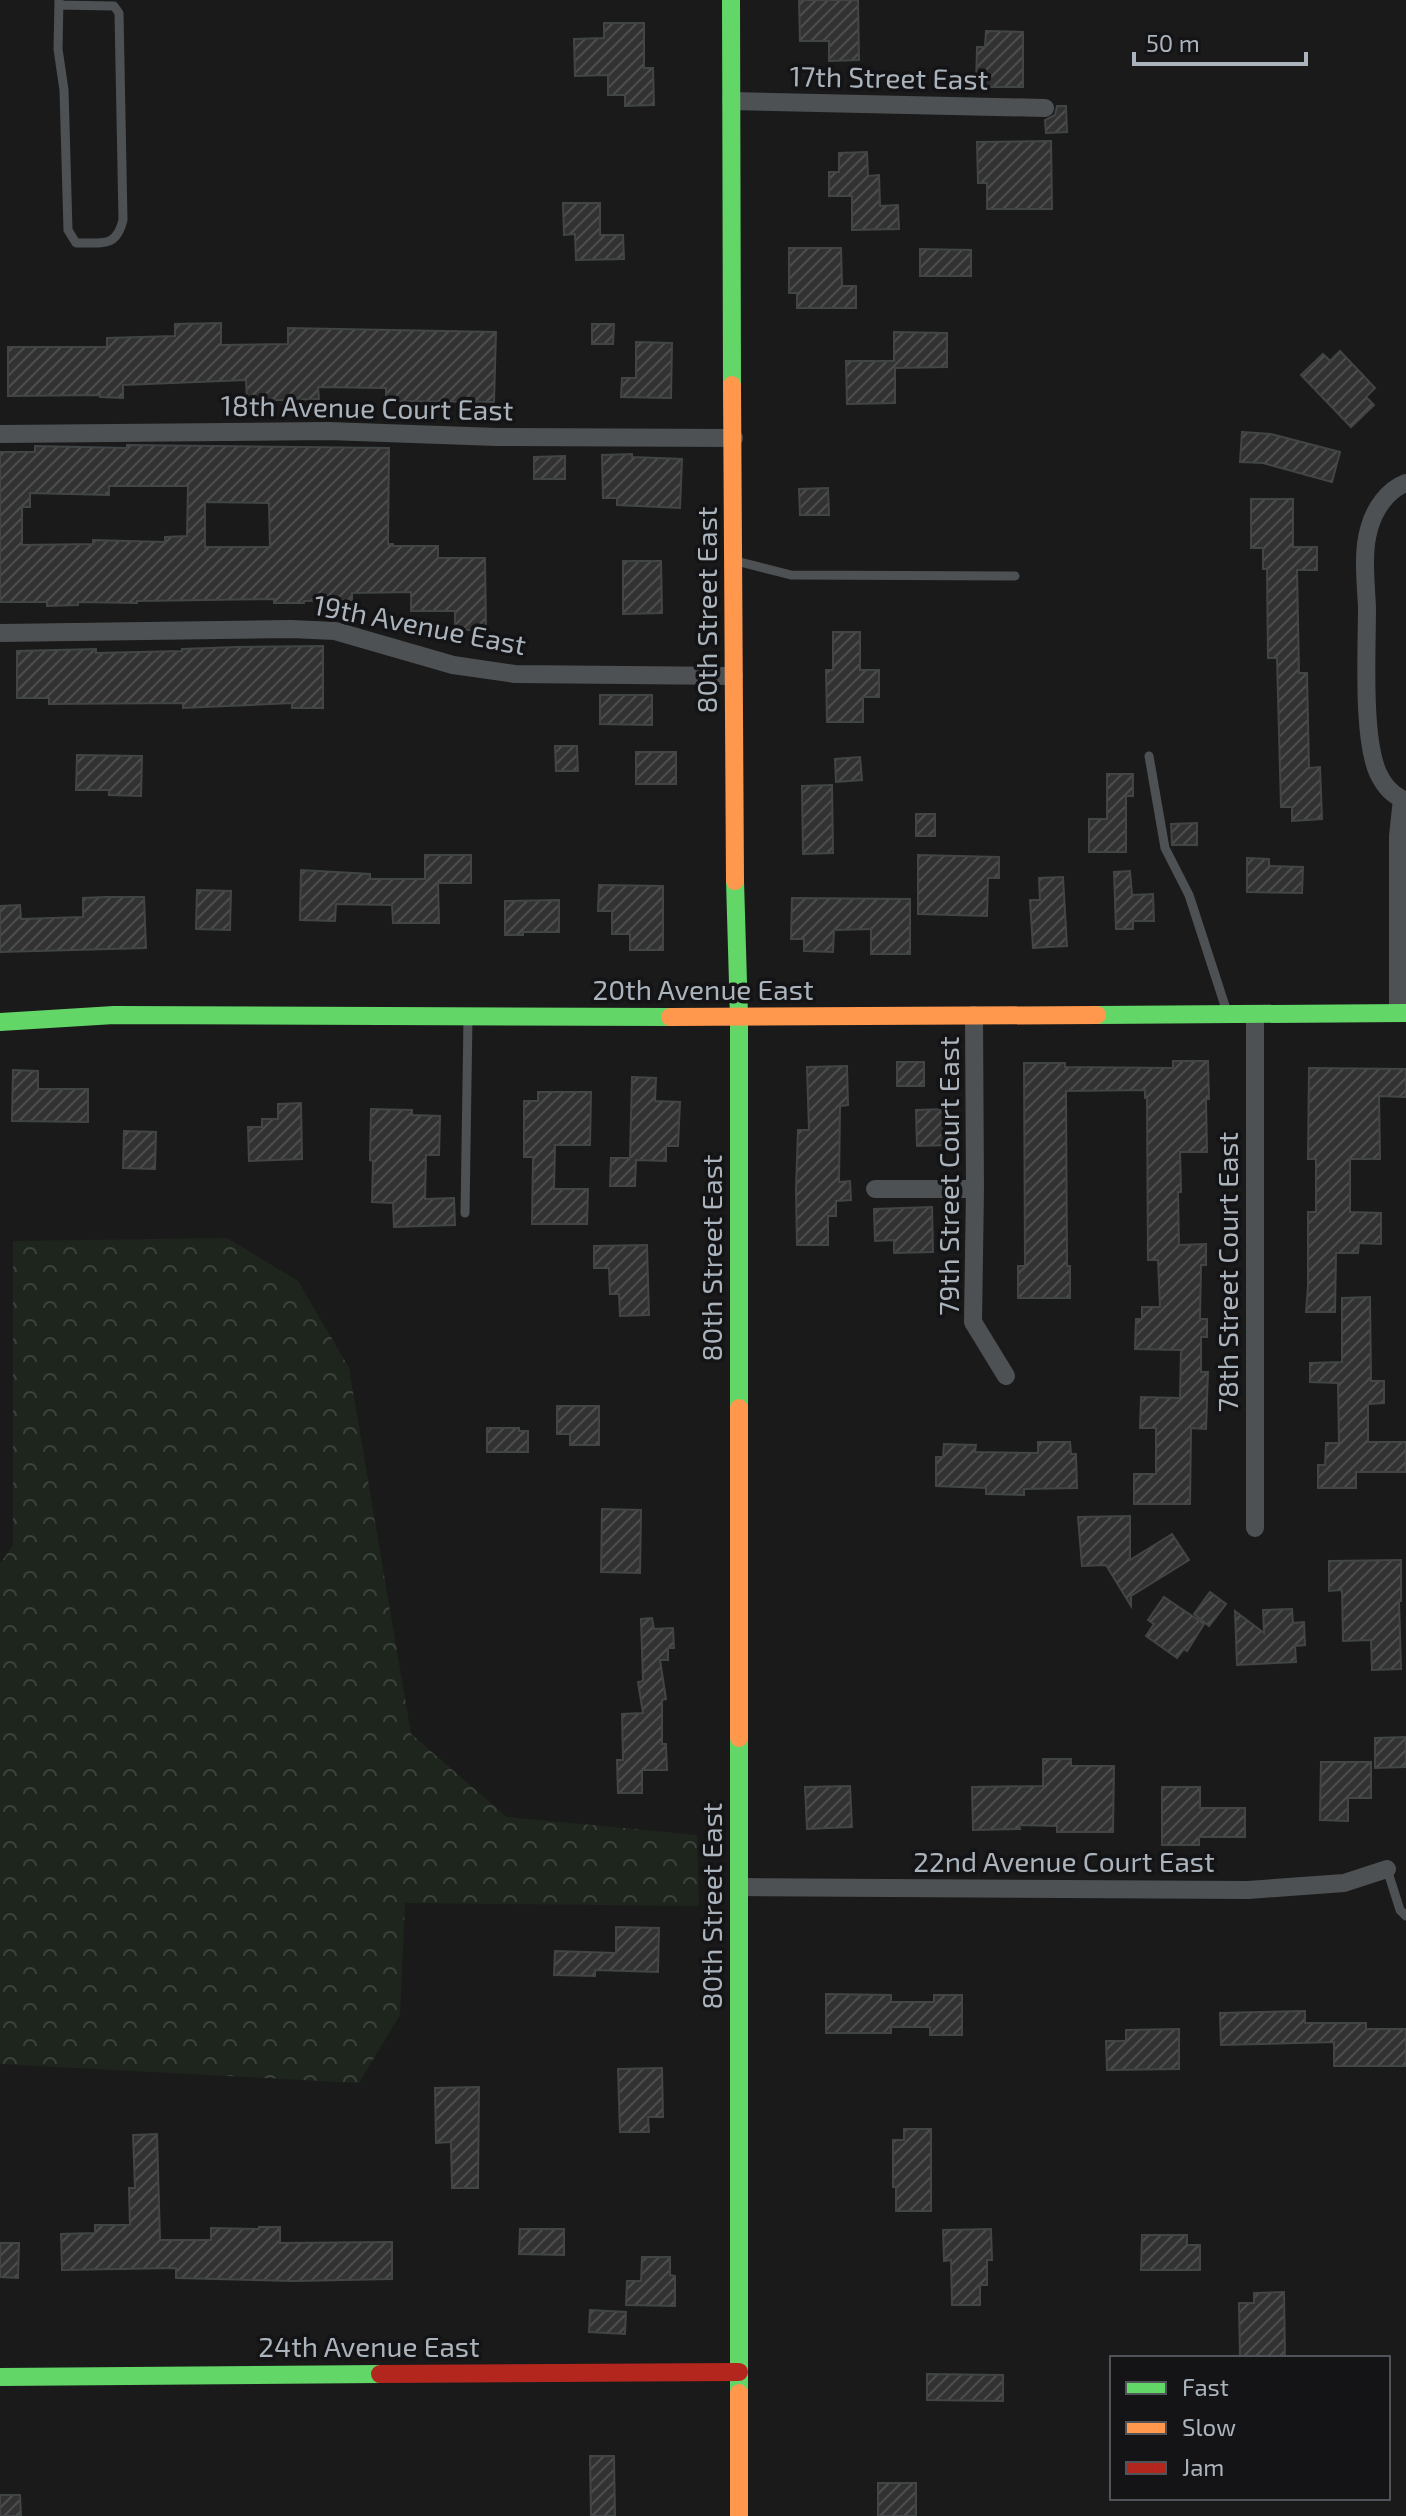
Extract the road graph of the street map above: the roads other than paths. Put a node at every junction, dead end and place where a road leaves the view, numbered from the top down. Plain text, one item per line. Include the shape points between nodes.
1 (731, 0) edge
2 (59, 2) edge
3 (731, 101) junction
4 (1045, 108) dead end
5 (0, 434) edge
6 (734, 438) junction
7 (1406, 483) edge
8 (734, 561) junction
9 (1015, 576) dead end
10 (0, 633) edge
11 (734, 676) junction
12 (1149, 756) dead end
13 (1404, 799) edge
14 (1402, 1012) edge
15 (974, 1015) junction
16 (1228, 1015) junction
17 (1255, 1015) junction
18 (468, 1017) junction
19 (739, 1017) junction
20 (0, 1022) edge
21 (875, 1189) dead end
22 (975, 1189) junction
23 (465, 1213) dead end
24 (1006, 1376) dead end
25 (1255, 1528) dead end
26 (1387, 1869) joint
27 (739, 1887) junction
28 (1406, 1916) edge
29 (739, 2372) junction
30 (0, 2377) edge
31 (739, 2516) edge

1 - 3 street, 80th Street East
2 - 2 lane via 68,230 76,243 110,242 123,220 119,13 114,6
3 - 4 street, 17th Street East
3 - 6 street, 80th Street East
5 - 6 street, 18th Avenue Court East via 328,431
6 - 8 street, 80th Street East
7 - 13 street via 1381,502 1373,518 1366,566 1370,732 1378,772 1390,793
8 - 9 lane via 791,575
8 - 11 street, 80th Street East
10 - 11 street, 19th Avenue East via 335,631 453,665 515,674
11 - 19 street, 80th Street East
12 - 16 lane via 1165,848 1189,895
13 - 14 street via 1398,836
14 - 17 street, 20th Avenue East
15 - 16 street, 20th Avenue East
15 - 19 street, 20th Avenue East
15 - 22 street, 79th Street Court East
16 - 17 street, 20th Avenue East
17 - 25 street, 78th Street Court East
18 - 19 street, 20th Avenue East
18 - 20 street, 20th Avenue East via 114,1015
18 - 23 lane
19 - 27 street, 80th Street East
21 - 22 street
22 - 24 street, 79th Street Court East via 973,1322
26 - 27 street, 22nd Avenue Court East via 1344,1883 1248,1890
26 - 28 lane
27 - 29 street, 80th Street East
29 - 30 street, 24th Avenue East
29 - 31 street, 80th Street East

